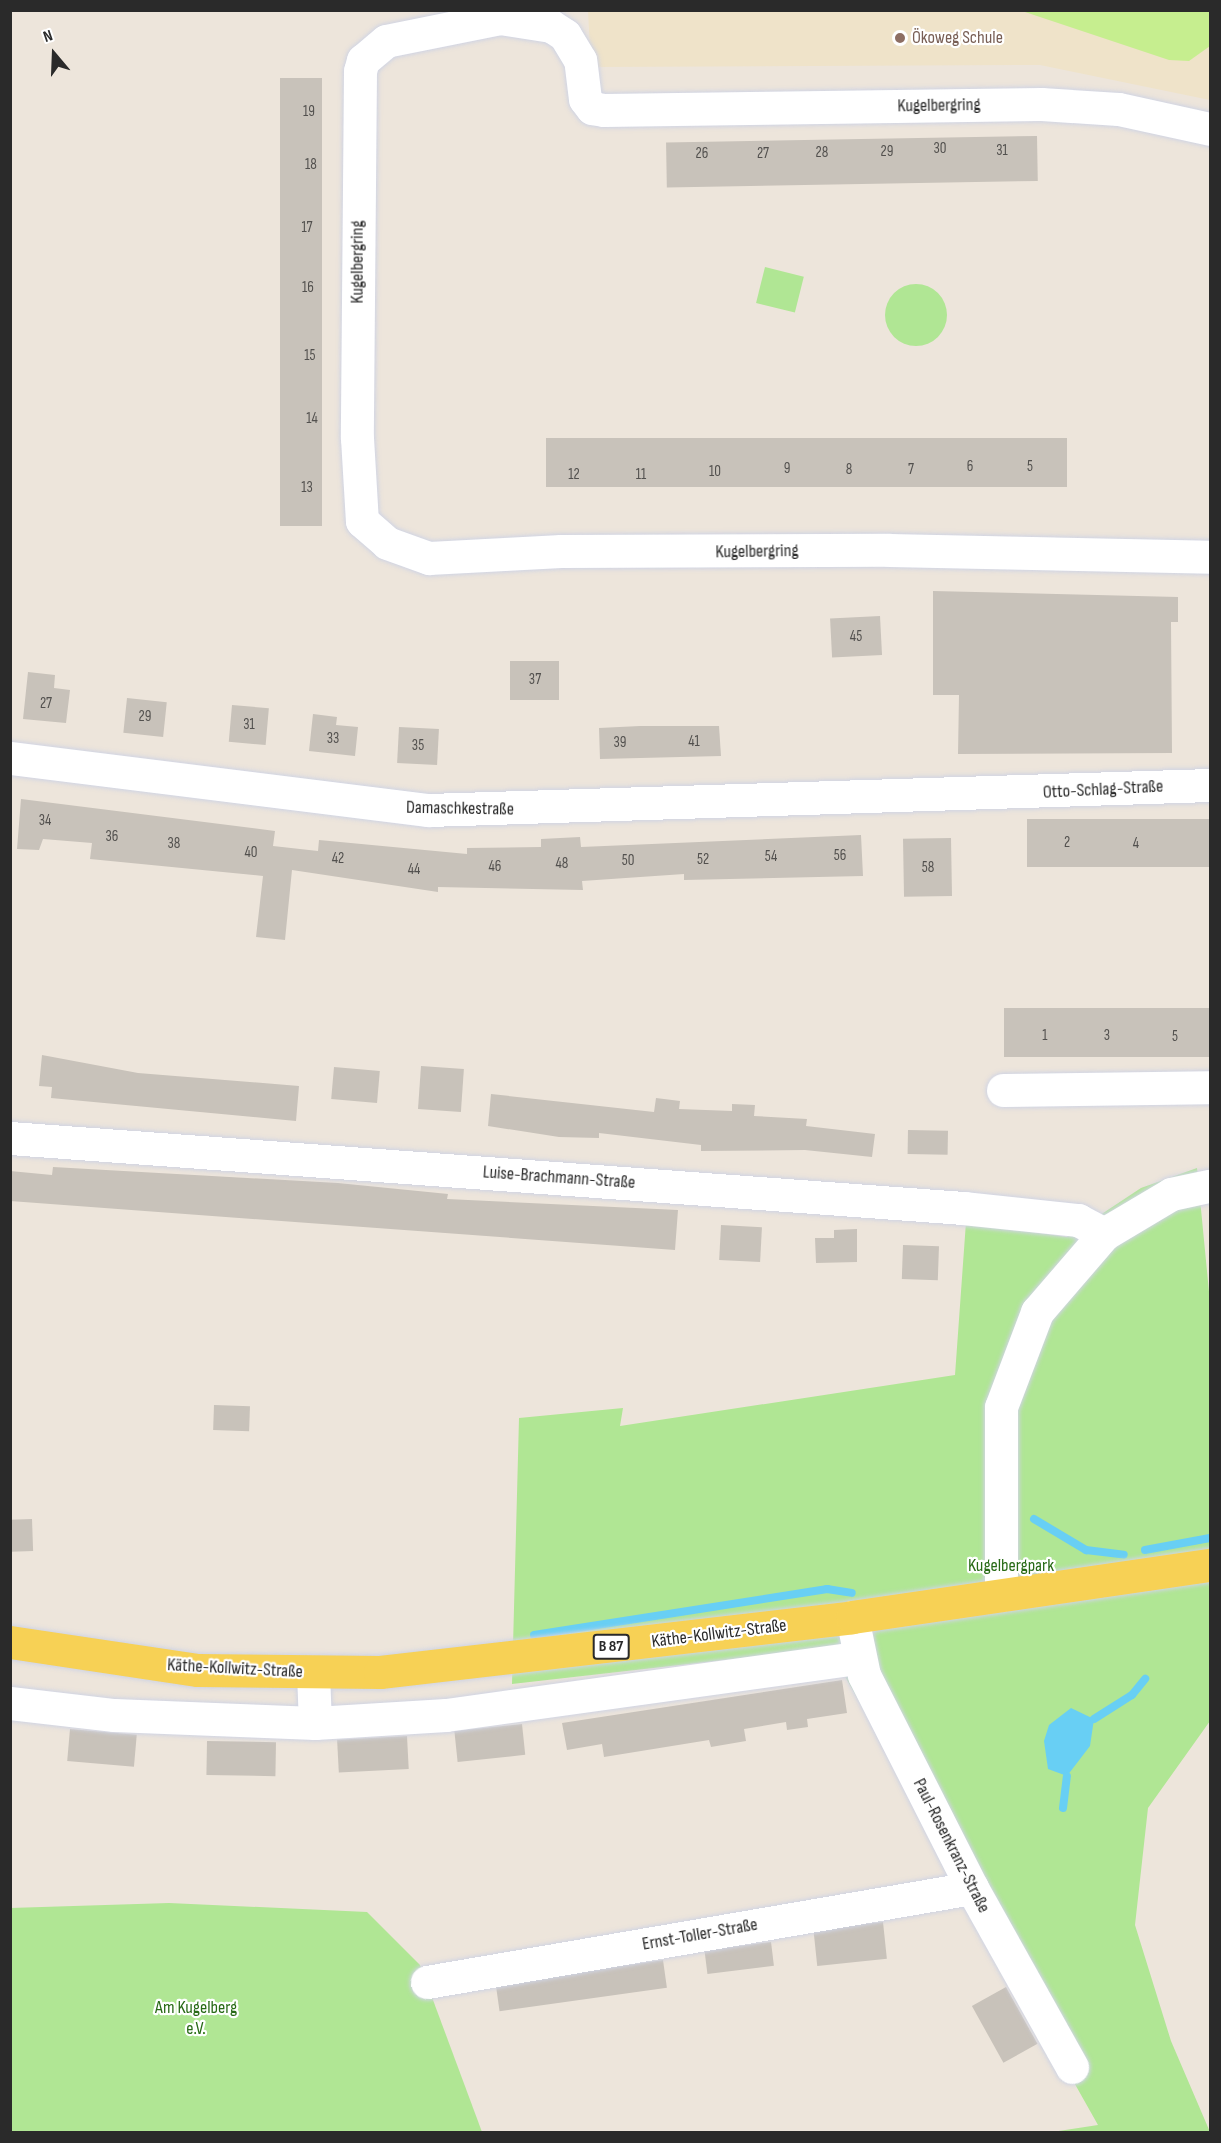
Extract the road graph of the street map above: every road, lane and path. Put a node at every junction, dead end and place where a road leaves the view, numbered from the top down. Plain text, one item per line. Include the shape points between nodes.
1 (1210, 129) edge
2 (1210, 556) edge
3 (10, 758) edge
4 (1210, 785) edge
5 (996, 794) joint
6 (1210, 1087) edge
7 (1003, 1090) dead end
8 (10, 1138) edge
9 (1210, 1186) edge
10 (1104, 1234) junction
11 (1210, 1565) edge
12 (1001, 1595) junction
13 (852, 1617) junction
14 (10, 1642) edge
15 (859, 1658) junction
16 (313, 1673) junction
17 (10, 1703) edge
18 (315, 1723) junction
19 (972, 1888) junction
20 (427, 1982) dead end
21 (1072, 2067) dead end

1 - 2 street, Kugelbergring via 1118,109 1041,104 604,110 592,108 585,99 580,60 565,35 551,26 500,18 386,41 363,60 360,71 357,438 362,521 387,543 429,558 561,551 889,550
3 - 5 street, Damaschkestraße via 428,810
4 - 5 street, Otto-Schlag-Straße
6 - 7 street
8 - 10 street, Luise-Brachmann-Straße via 963,1208 1078,1220
9 - 10 street via 1171,1194
10 - 12 street via 1037,1312 1000,1407
11 - 12 main road, Käthe-Kollwitz-Straße / B 87
12 - 13 main road, Käthe-Kollwitz-Straße / B 87
13 - 15 street, Paul-Rosenkranz-Straße
13 - 16 main road, Käthe-Kollwitz-Straße / B 87 via 480,1664
14 - 16 main road, Käthe-Kollwitz-Straße / B 87 via 198,1670
15 - 18 street via 446,1715
15 - 19 street, Paul-Rosenkranz-Straße
16 - 18 street
17 - 18 street via 114,1715
19 - 20 street, Ernst-Toller-Straße
19 - 21 street, Paul-Rosenkranz-Straße

